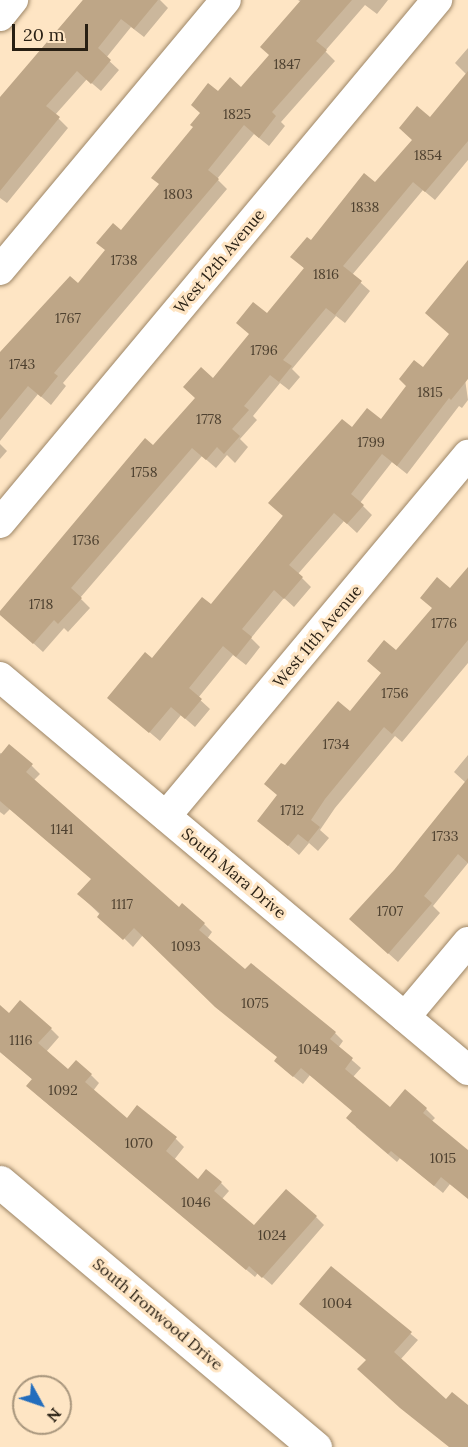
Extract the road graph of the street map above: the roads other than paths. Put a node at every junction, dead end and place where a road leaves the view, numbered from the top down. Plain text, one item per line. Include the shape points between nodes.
1 (13, 0) edge
2 (226, 0) edge
3 (437, 0) edge
4 (0, 16) edge
5 (0, 270) edge
6 (468, 455) edge
7 (0, 523) edge
8 (0, 677) edge
9 (166, 816) junction
10 (468, 942) edge
11 (405, 1017) junction
12 (468, 1070) edge
13 (0, 1182) edge
14 (315, 1447) edge

1 - 4 street
2 - 5 street
3 - 7 street, West 12th Avenue
6 - 9 street, West 11th Avenue
8 - 9 street, South Mara Drive
9 - 11 street, South Mara Drive
10 - 11 street
11 - 12 street, South Mara Drive
13 - 14 main road, South Ironwood Drive

